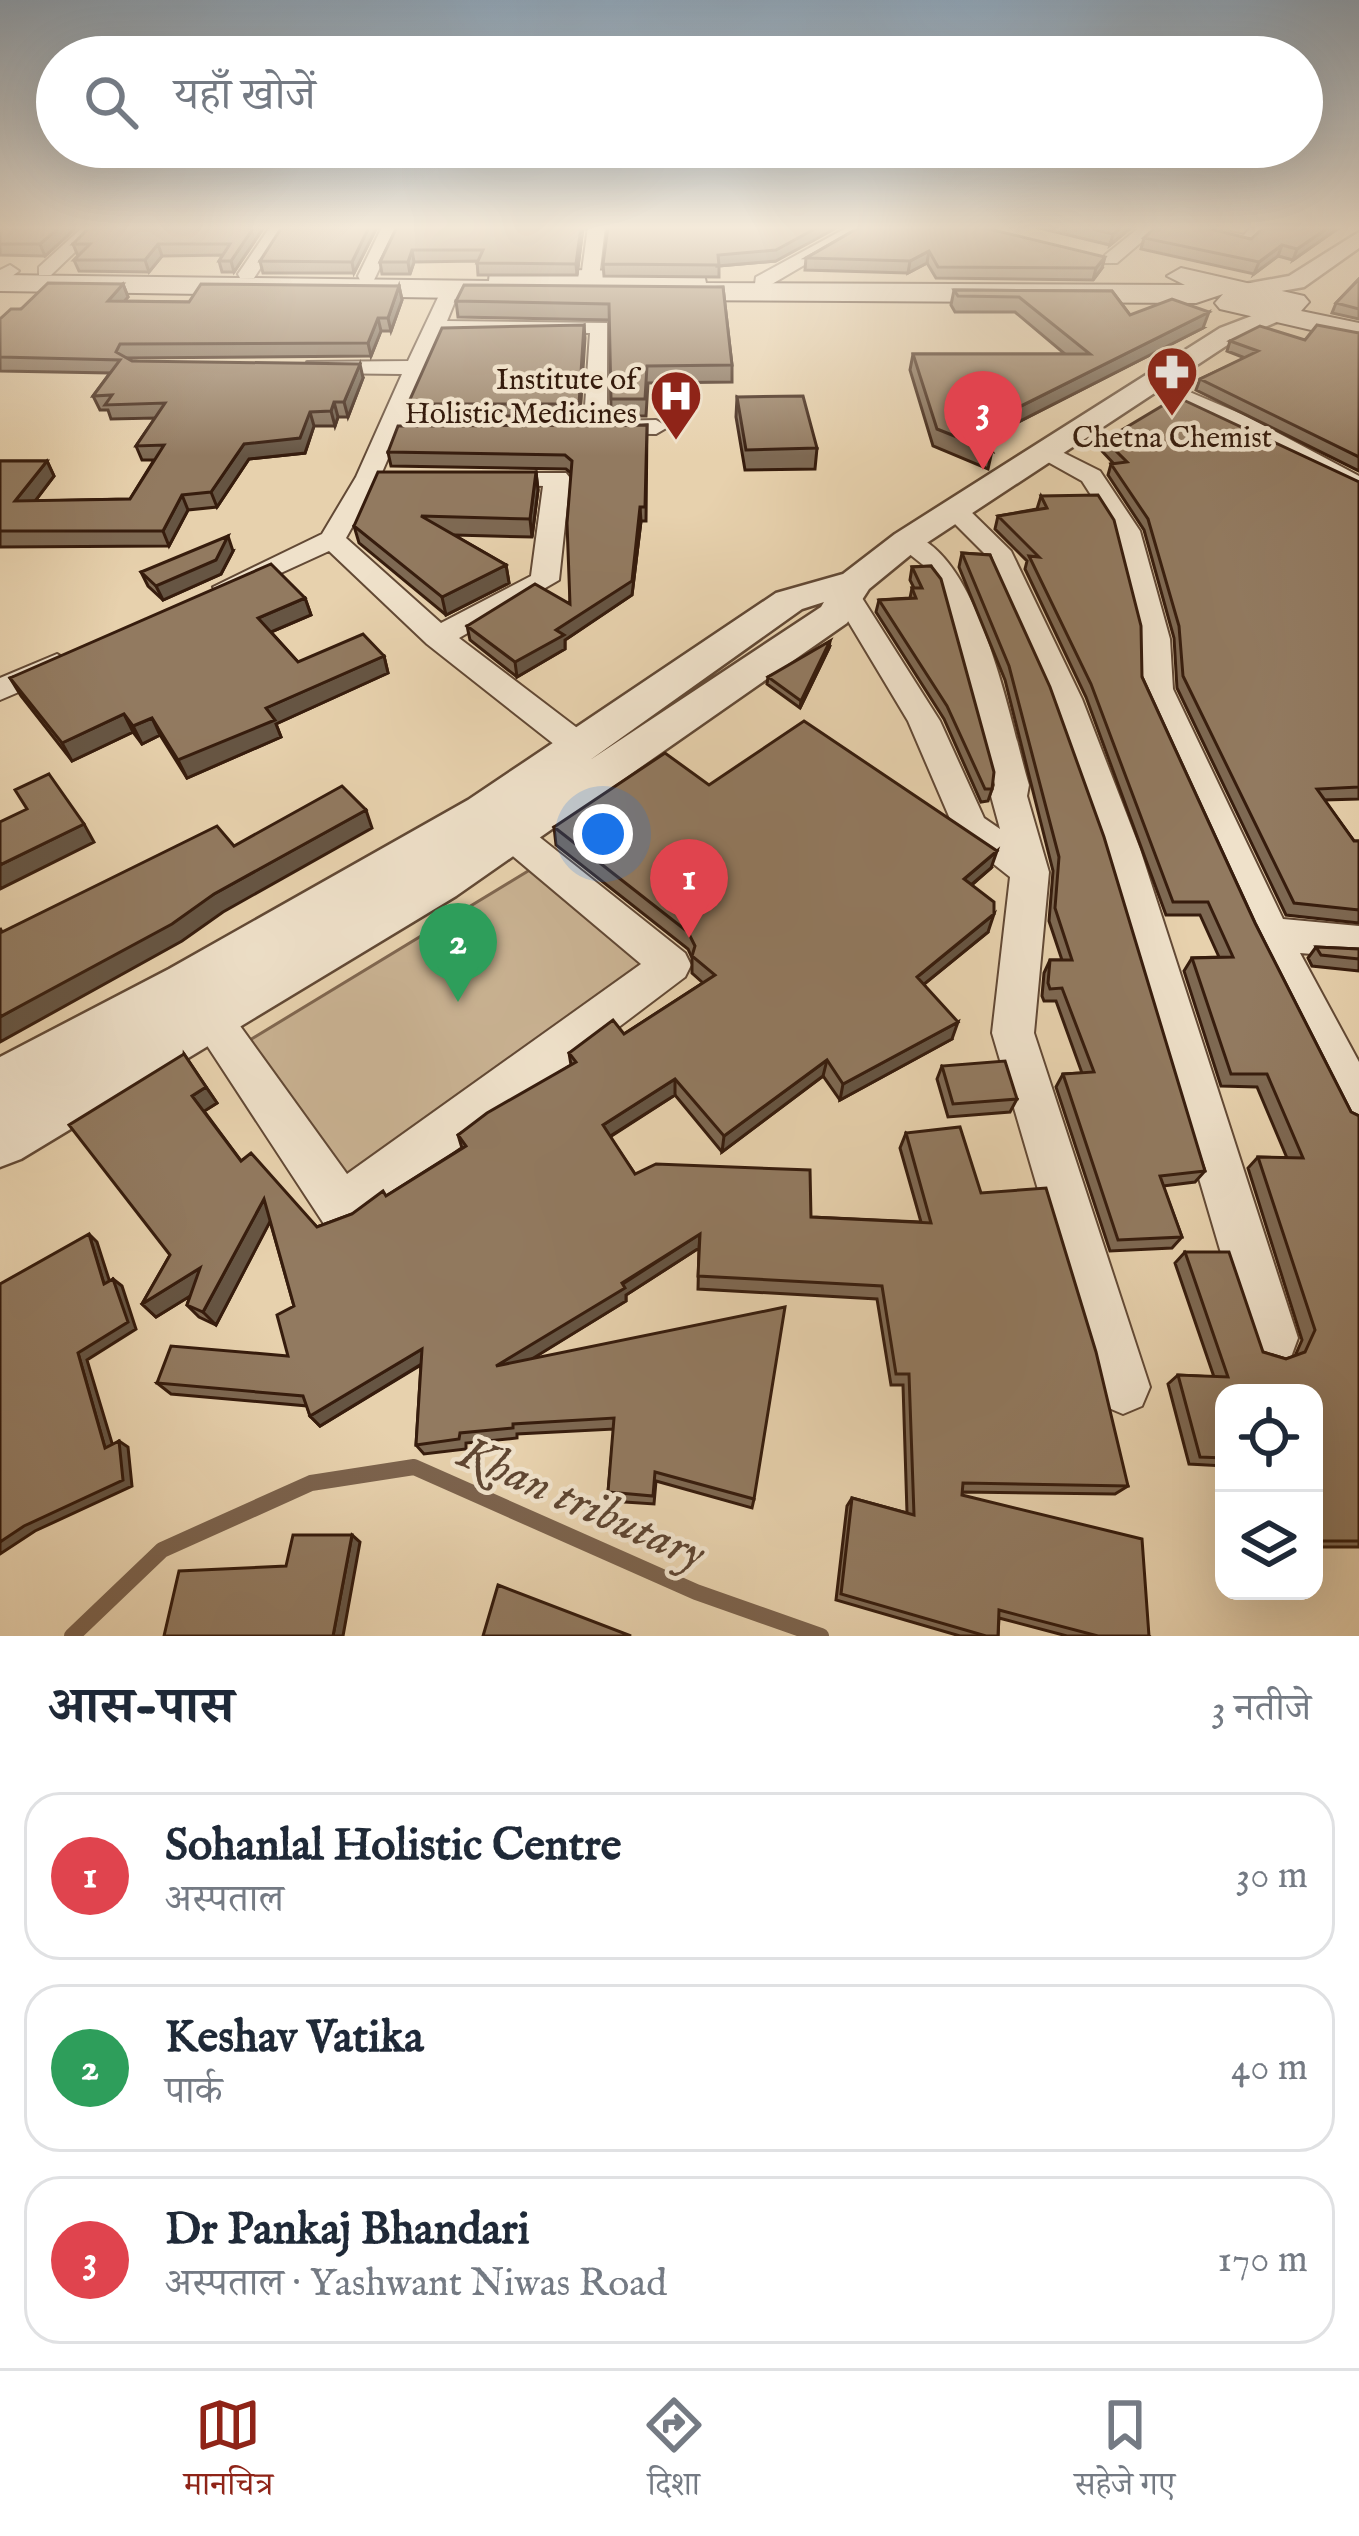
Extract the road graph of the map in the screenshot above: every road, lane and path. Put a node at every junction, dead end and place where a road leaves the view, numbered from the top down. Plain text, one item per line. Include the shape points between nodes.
1 (445, 303) edge
2 (1202, 303) edge
3 (1261, 303) edge
4 (1296, 303) edge
5 (1284, 308) junction
6 (1359, 317) edge
7 (434, 327) junction
8 (1359, 332) edge
9 (298, 367) edge
10 (416, 368) junction
11 (1152, 383) junction
12 (656, 427) dead end
13 (527, 428) edge
14 (595, 428) junction
15 (1048, 452) junction
16 (463, 478) edge
17 (1359, 486) edge
18 (955, 511) junction
19 (332, 539) junction
20 (907, 541) junction
21 (852, 589) junction
22 (208, 596) edge
23 (438, 637) junction
24 (83, 652) edge
25 (0, 690) edge
26 (581, 748) junction
27 (497, 824) junction
28 (1030, 872) junction
29 (1270, 934) junction
30 (1359, 942) edge
31 (210, 1018) junction
32 (0, 1084) edge
33 (1359, 1107) edge
34 (0, 1140) edge
35 (1272, 1338) dead end
36 (1123, 1388) dead end

1 - 7 street
2 - 11 street
3 - 5 main road
4 - 5 street
5 - 6 main road
5 - 8 main road
7 - 10 street
7 - 14 street via 600,327
9 - 10 street
10 - 19 street via 380,477
11 - 15 street
11 - 17 street
12 - 14 street
13 - 14 street
15 - 18 street
15 - 29 street via 1091,476 1127,531 1155,639 1157,689
16 - 23 street via 557,478 545,580
18 - 20 street
18 - 35 street via 997,551 1066,699 1121,849
19 - 22 street
19 - 23 street
20 - 21 street
20 - 28 street via 937,562 956,590
21 - 26 street via 789,601
21 - 27 street via 816,628
21 - 28 street via 970,826
23 - 26 street
24 - 25 street
26 - 27 street
27 - 31 street
27 - 31 street via 671,965 340,1207
27 - 32 street
28 - 36 street via 1013,1033
29 - 30 street
29 - 33 street
31 - 34 street

